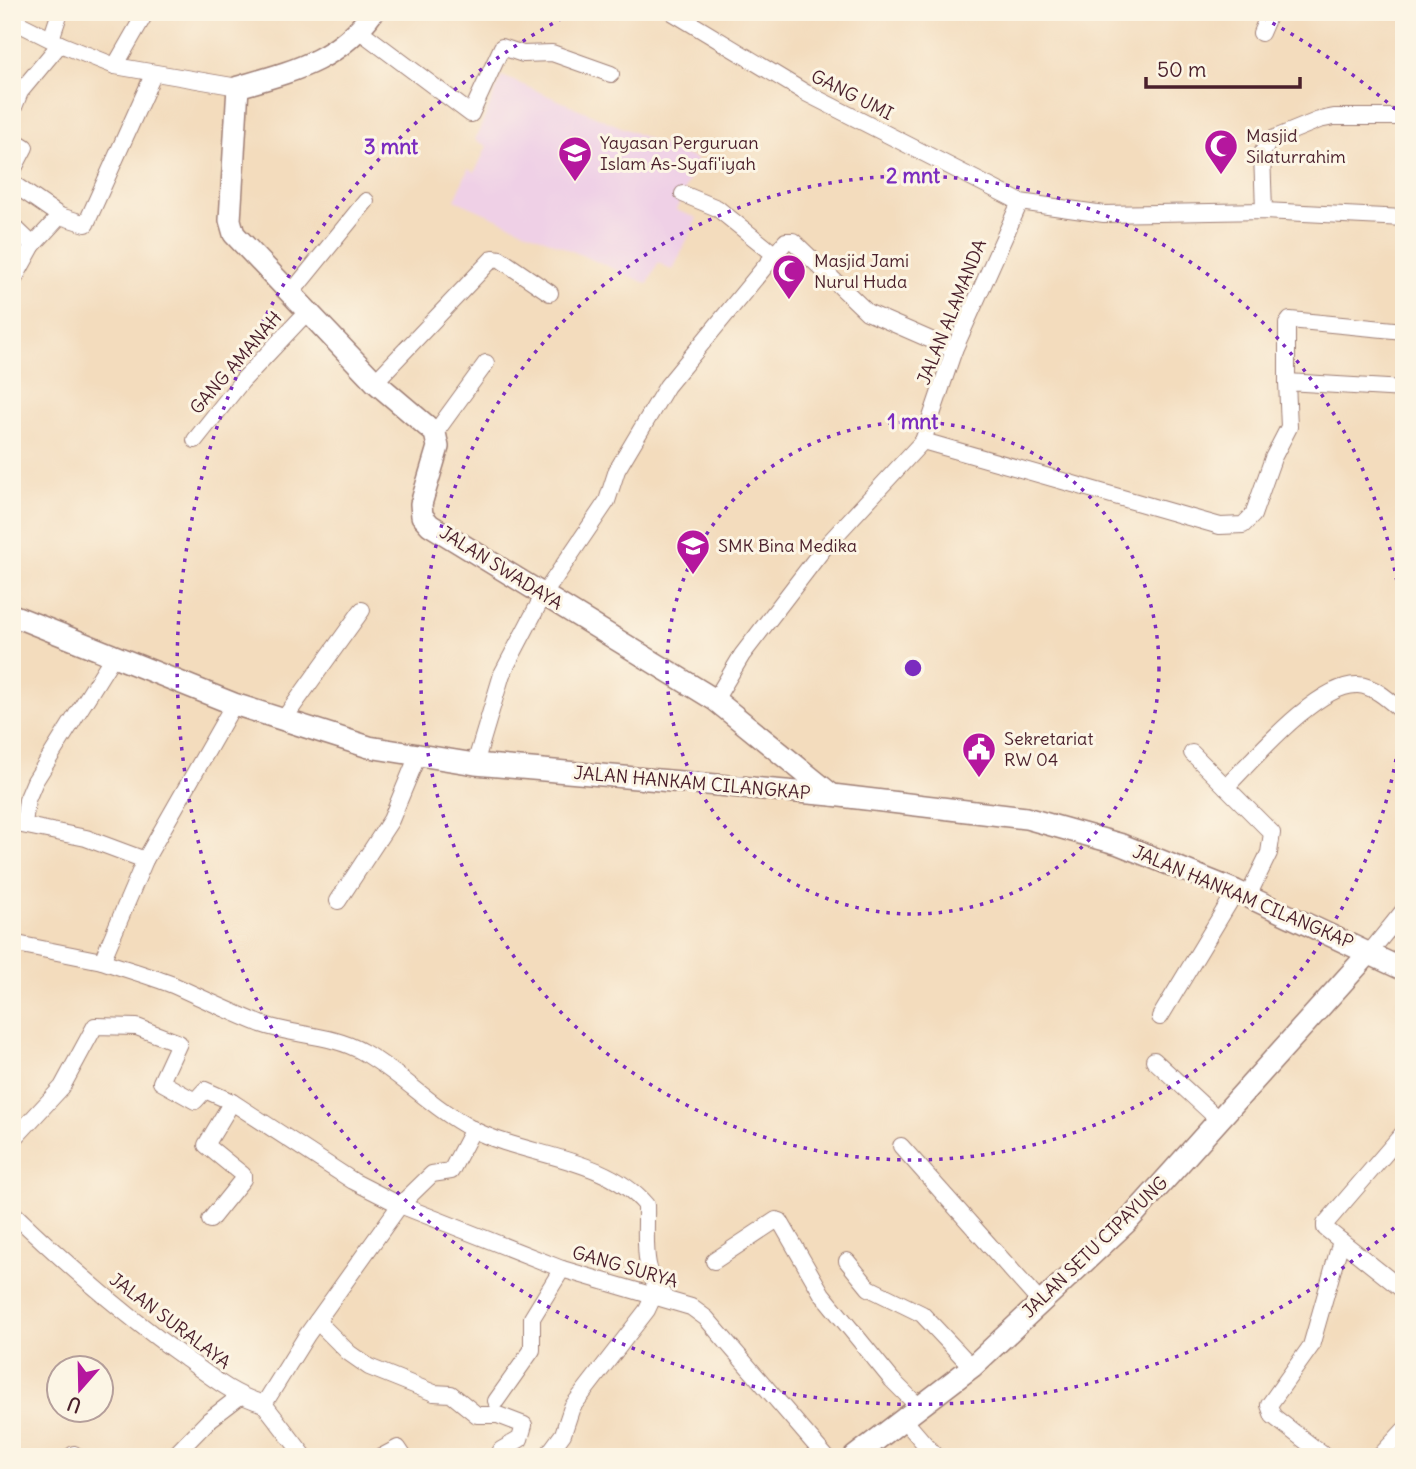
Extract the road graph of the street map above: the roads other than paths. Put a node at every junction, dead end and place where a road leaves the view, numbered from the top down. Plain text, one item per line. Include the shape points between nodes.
1 (60, 12) edge
2 (146, 12) edge
3 (373, 12) edge
4 (672, 12) edge
5 (1270, 12) edge
6 (12, 20) edge
7 (360, 31) junction
8 (1261, 33) dead end
9 (55, 42) junction
10 (115, 66) junction
11 (611, 74) dead end
12 (153, 75) junction
13 (238, 87) junction
14 (12, 112) edge
15 (1404, 117) edge
16 (12, 139) edge
17 (12, 172) edge
18 (12, 183) edge
19 (683, 194) dead end
20 (366, 201) dead end
21 (1020, 202) junction
22 (1265, 211) junction
23 (60, 216) junction
24 (1404, 218) edge
25 (12, 225) edge
26 (33, 245) junction
27 (774, 254) junction
28 (12, 283) edge
29 (292, 292) junction
30 (550, 293) dead end
31 (307, 312) junction
32 (1404, 331) edge
33 (954, 350) junction
34 (486, 363) dead end
35 (375, 382) junction
36 (1287, 382) junction
37 (1404, 389) edge
38 (435, 433) junction
39 (195, 440) dead end
40 (923, 441) junction
41 (544, 594) junction
42 (362, 610) dead end
43 (12, 615) edge
44 (114, 655) junction
45 (715, 699) junction
46 (234, 704) junction
47 (1404, 713) edge
48 (283, 720) junction
49 (1192, 753) dead end
50 (418, 755) junction
51 (475, 764) junction
52 (1226, 787) junction
53 (832, 795) junction
54 (18, 823) edge
55 (145, 860) junction
56 (1242, 894) junction
57 (338, 901) dead end
58 (1404, 910) edge
59 (12, 943) edge
60 (1370, 952) junction
61 (102, 961) junction
62 (1404, 970) edge
63 (1160, 1017) dead end
64 (1154, 1060) dead end
65 (232, 1102) junction
66 (1220, 1121) junction
67 (472, 1129) junction
68 (1404, 1132) edge
69 (12, 1142) edge
70 (901, 1146) dead end
71 (400, 1205) junction
72 (12, 1212) edge
73 (210, 1220) dead end
74 (1341, 1241) junction
75 (714, 1261) dead end
76 (847, 1261) dead end
77 (562, 1269) junction
78 (1404, 1291) edge
79 (660, 1296) junction
80 (1039, 1301) junction
81 (317, 1321) junction
82 (972, 1367) junction
83 (239, 1397) junction
84 (496, 1401) dead end
85 (264, 1404) junction
86 (913, 1415) junction
87 (1404, 1430) edge
88 (173, 1457) edge
89 (305, 1457) edge
90 (381, 1457) edge
91 (404, 1457) edge
92 (499, 1457) edge
93 (546, 1457) edge
94 (826, 1457) edge
95 (854, 1457) edge
96 (936, 1457) edge
97 (1326, 1457) edge
98 (1380, 1457) edge

1 - 9 street
2 - 10 street
3 - 7 street
4 - 21 street, GANG UMI via 806,93
5 - 8 street
6 - 9 street
7 - 11 street via 471,114 502,47 523,54 552,53
7 - 13 street via 316,62
9 - 10 street
9 - 14 street via 20,92
10 - 12 street
12 - 13 street
12 - 23 street via 88,222 83,225
13 - 29 street via 230,220 245,249
15 - 22 street via 1326,119 1270,140 1262,153
16 - 17 street via 25,147
18 - 23 street
19 - 27 street via 717,208
20 - 29 street
21 - 22 street, GANG UMI via 1104,214
21 - 33 street, JALAN ALAMANDA
22 - 24 street, GANG UMI
23 - 26 street
25 - 26 street
26 - 28 street
27 - 33 street via 786,241 793,241 867,312
27 - 41 street via 667,386 617,470 607,501
29 - 31 street
30 - 35 street via 493,258
31 - 35 street
31 - 39 street, GANG AMANAH
32 - 36 street via 1290,320
33 - 40 street, JALAN ALAMANDA
34 - 38 street
35 - 38 street
36 - 37 street
36 - 40 street via 1289,427 1253,516 1235,527
38 - 41 street, JALAN SWADAYA via 438,447 421,504 422,516
40 - 45 street, JALAN ALAMANDA via 824,548 742,655
41 - 45 street, JALAN SWADAYA
41 - 51 street via 502,674
42 - 48 street
43 - 44 street, JALAN HANKAM CILANGKAP
44 - 46 street, JALAN HANKAM CILANGKAP
44 - 54 street via 35,780
45 - 53 street, JALAN SWADAYA
46 - 48 street, JALAN HANKAM CILANGKAP
46 - 55 street
47 - 52 street via 1375,690 1348,686 1304,708
48 - 50 street, JALAN HANKAM CILANGKAP via 369,747
49 - 52 street
50 - 51 street, JALAN HANKAM CILANGKAP
50 - 57 street via 391,820
51 - 53 street, JALAN HANKAM CILANGKAP
52 - 56 street via 1272,833 1269,853
53 - 56 street, JALAN HANKAM CILANGKAP via 1026,818 1119,844
54 - 55 street via 86,838
55 - 61 street
56 - 60 street, JALAN HANKAM CILANGKAP
56 - 63 street
58 - 60 street
59 - 61 street
60 - 62 street, JALAN HANKAM CILANGKAP
60 - 66 street, JALAN SETU CIPAYUNG
61 - 67 street via 170,984 263,1025 361,1050 436,1108
64 - 66 street
65 - 69 street, GANG SURYA via 205,1090 195,1101 162,1084 179,1043 137,1027 95,1026 62,1087
65 - 71 street, GANG SURYA via 353,1181
65 - 73 street via 206,1145 243,1179
66 - 80 street, JALAN SETU CIPAYUNG via 1128,1221
67 - 71 street via 451,1171 432,1174
67 - 79 street via 586,1167 645,1203 647,1263
68 - 74 street via 1328,1217 1325,1228
70 - 80 street
71 - 77 street, GANG SURYA
71 - 81 street
72 - 83 street, JALAN SURALAYA via 148,1332
74 - 78 street
74 - 97 street via 1311,1346 1269,1405 1273,1416
75 - 86 street via 780,1221 822,1294 892,1380
76 - 82 street via 869,1288 922,1314
77 - 79 street, GANG SURYA
77 - 84 street via 532,1318 532,1350
79 - 93 street via 572,1406 563,1434
79 - 94 street, GANG SURYA via 706,1318
80 - 82 street, JALAN SETU CIPAYUNG
81 - 85 street
81 - 92 street via 369,1367 434,1393 451,1394 477,1415 498,1415 524,1425 520,1439 501,1450
82 - 86 street, JALAN SETU CIPAYUNG
83 - 85 street, JALAN SURALAYA
83 - 88 street
85 - 89 street
86 - 95 street, JALAN SETU CIPAYUNG
86 - 96 street
87 - 98 street
90 - 91 street via 395,1448

